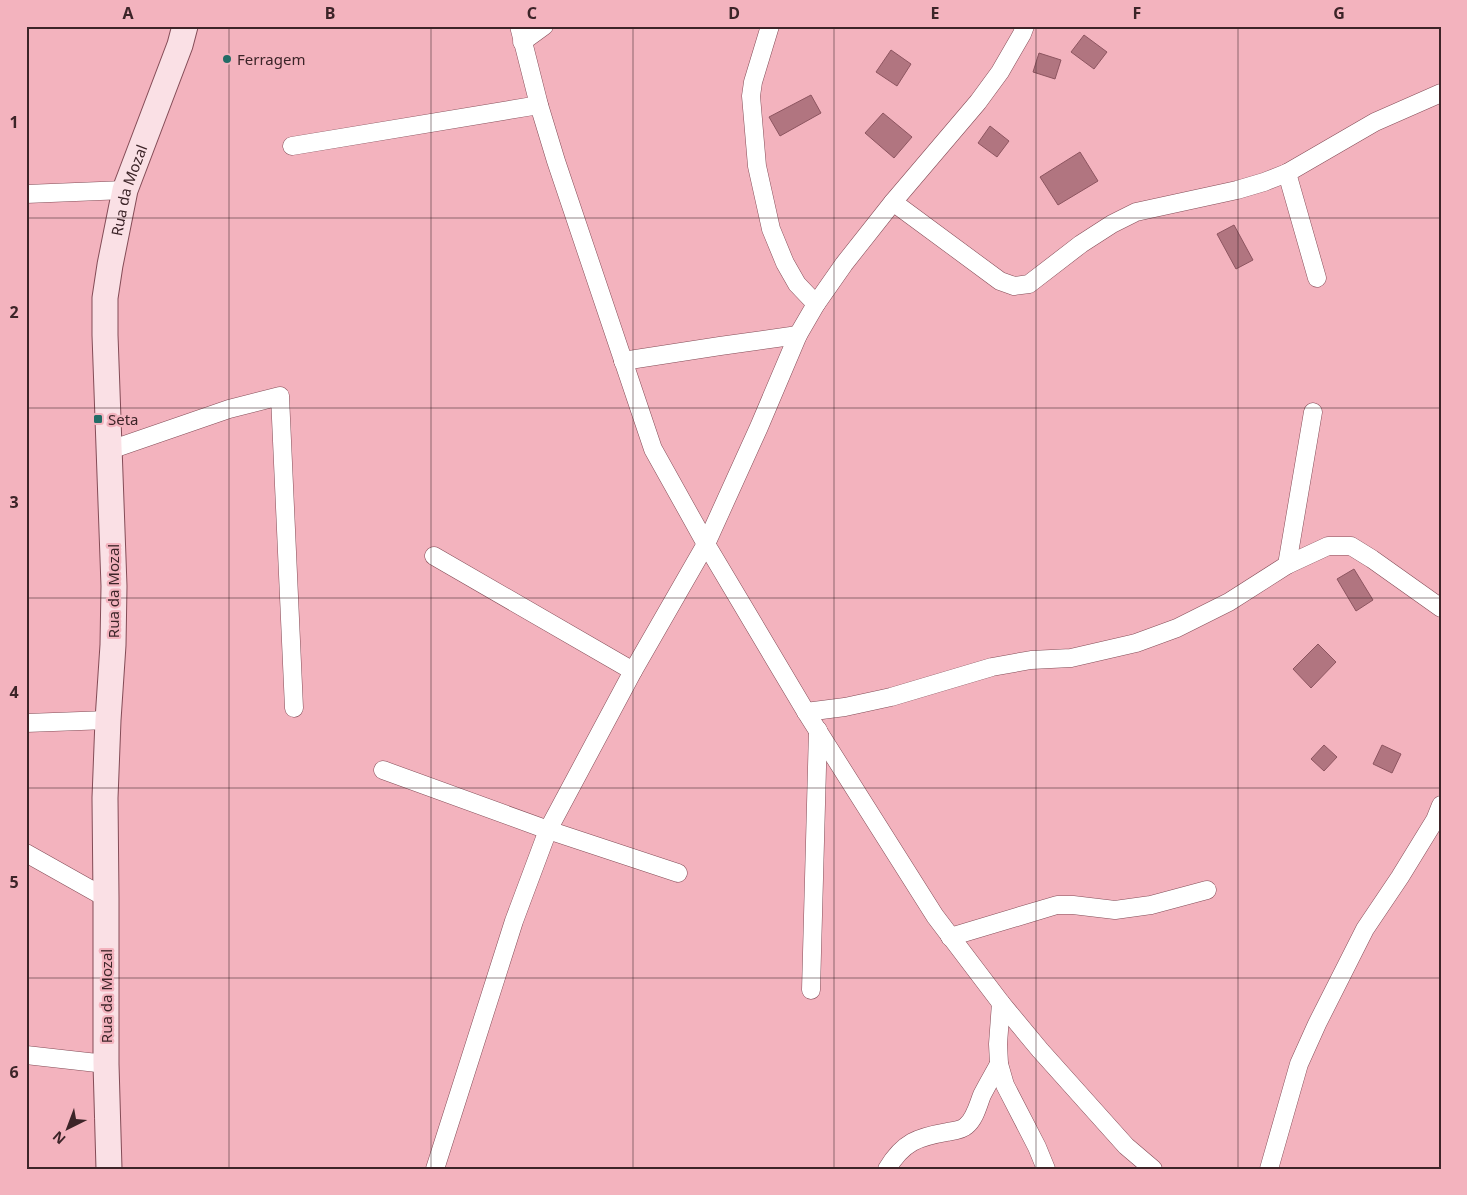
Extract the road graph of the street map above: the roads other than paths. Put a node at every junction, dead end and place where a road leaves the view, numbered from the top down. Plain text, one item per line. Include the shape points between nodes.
1 (185, 26) edge
2 (544, 26) edge
3 (770, 26) edge
4 (1024, 26) edge
5 (520, 34) edge
6 (1441, 93) edge
7 (539, 106) junction
8 (292, 146) dead end
9 (1287, 173) junction
10 (126, 190) junction
11 (26, 194) edge
12 (893, 202) junction
13 (1317, 278) dead end
14 (816, 304) junction
15 (798, 335) junction
16 (623, 361) junction
17 (1313, 412) dead end
18 (110, 450) junction
19 (706, 544) junction
20 (434, 556) dead end
21 (1287, 565) junction
22 (1441, 608) edge
23 (633, 671) junction
24 (294, 708) dead end
25 (806, 712) junction
26 (108, 720) junction
27 (26, 723) edge
28 (818, 730) junction
29 (383, 770) dead end
30 (1441, 805) edge
31 (548, 830) junction
32 (26, 853) edge
33 (678, 873) dead end
34 (1207, 890) dead end
35 (106, 898) junction
36 (950, 937) junction
37 (811, 990) dead end
38 (1001, 1003) junction
39 (26, 1055) edge
40 (106, 1064) junction
41 (999, 1064) junction
42 (109, 1169) edge
43 (435, 1169) edge
44 (888, 1169) edge
45 (1046, 1169) edge
46 (1153, 1169) edge
47 (1269, 1169) edge

1 - 10 main road, Rua da Mozal
2 - 5 street
3 - 14 street via 752,82 757,166 771,229 785,263 797,284
4 - 12 street via 1000,72 978,102
5 - 7 street
6 - 9 street via 1375,122
7 - 8 street
7 - 16 street
9 - 12 street via 1237,190 1136,212 1081,244 1029,284 1014,286 1000,281
9 - 13 street
10 - 11 street
10 - 18 main road, Rua da Mozal via 106,298
12 - 14 street
14 - 15 street
15 - 16 street
15 - 19 street
16 - 19 street via 653,449
17 - 21 street
18 - 24 street via 229,409 280,396
18 - 26 main road, Rua da Mozal via 114,586
19 - 23 street
19 - 25 street
20 - 23 street
21 - 22 street via 1328,546 1351,546
21 - 25 street via 1229,602 1177,628 1136,643 1071,658 1031,660 992,667 891,697 845,708
23 - 31 street
25 - 28 street
26 - 27 street
26 - 35 main road, Rua da Mozal
28 - 36 street
28 - 37 street
29 - 31 street
30 - 47 street via 1435,820 1365,929 1317,1024 1299,1064
31 - 33 street
31 - 43 street via 514,921
32 - 35 street
34 - 36 street via 1151,905 1115,910 1057,905
35 - 40 main road, Rua da Mozal
36 - 38 street
38 - 41 street
38 - 46 street via 1126,1146
39 - 40 street
40 - 42 main road, Rua da Mozal
41 - 44 street via 966,1127 910,1142 894,1157
41 - 45 street via 1005,1085

